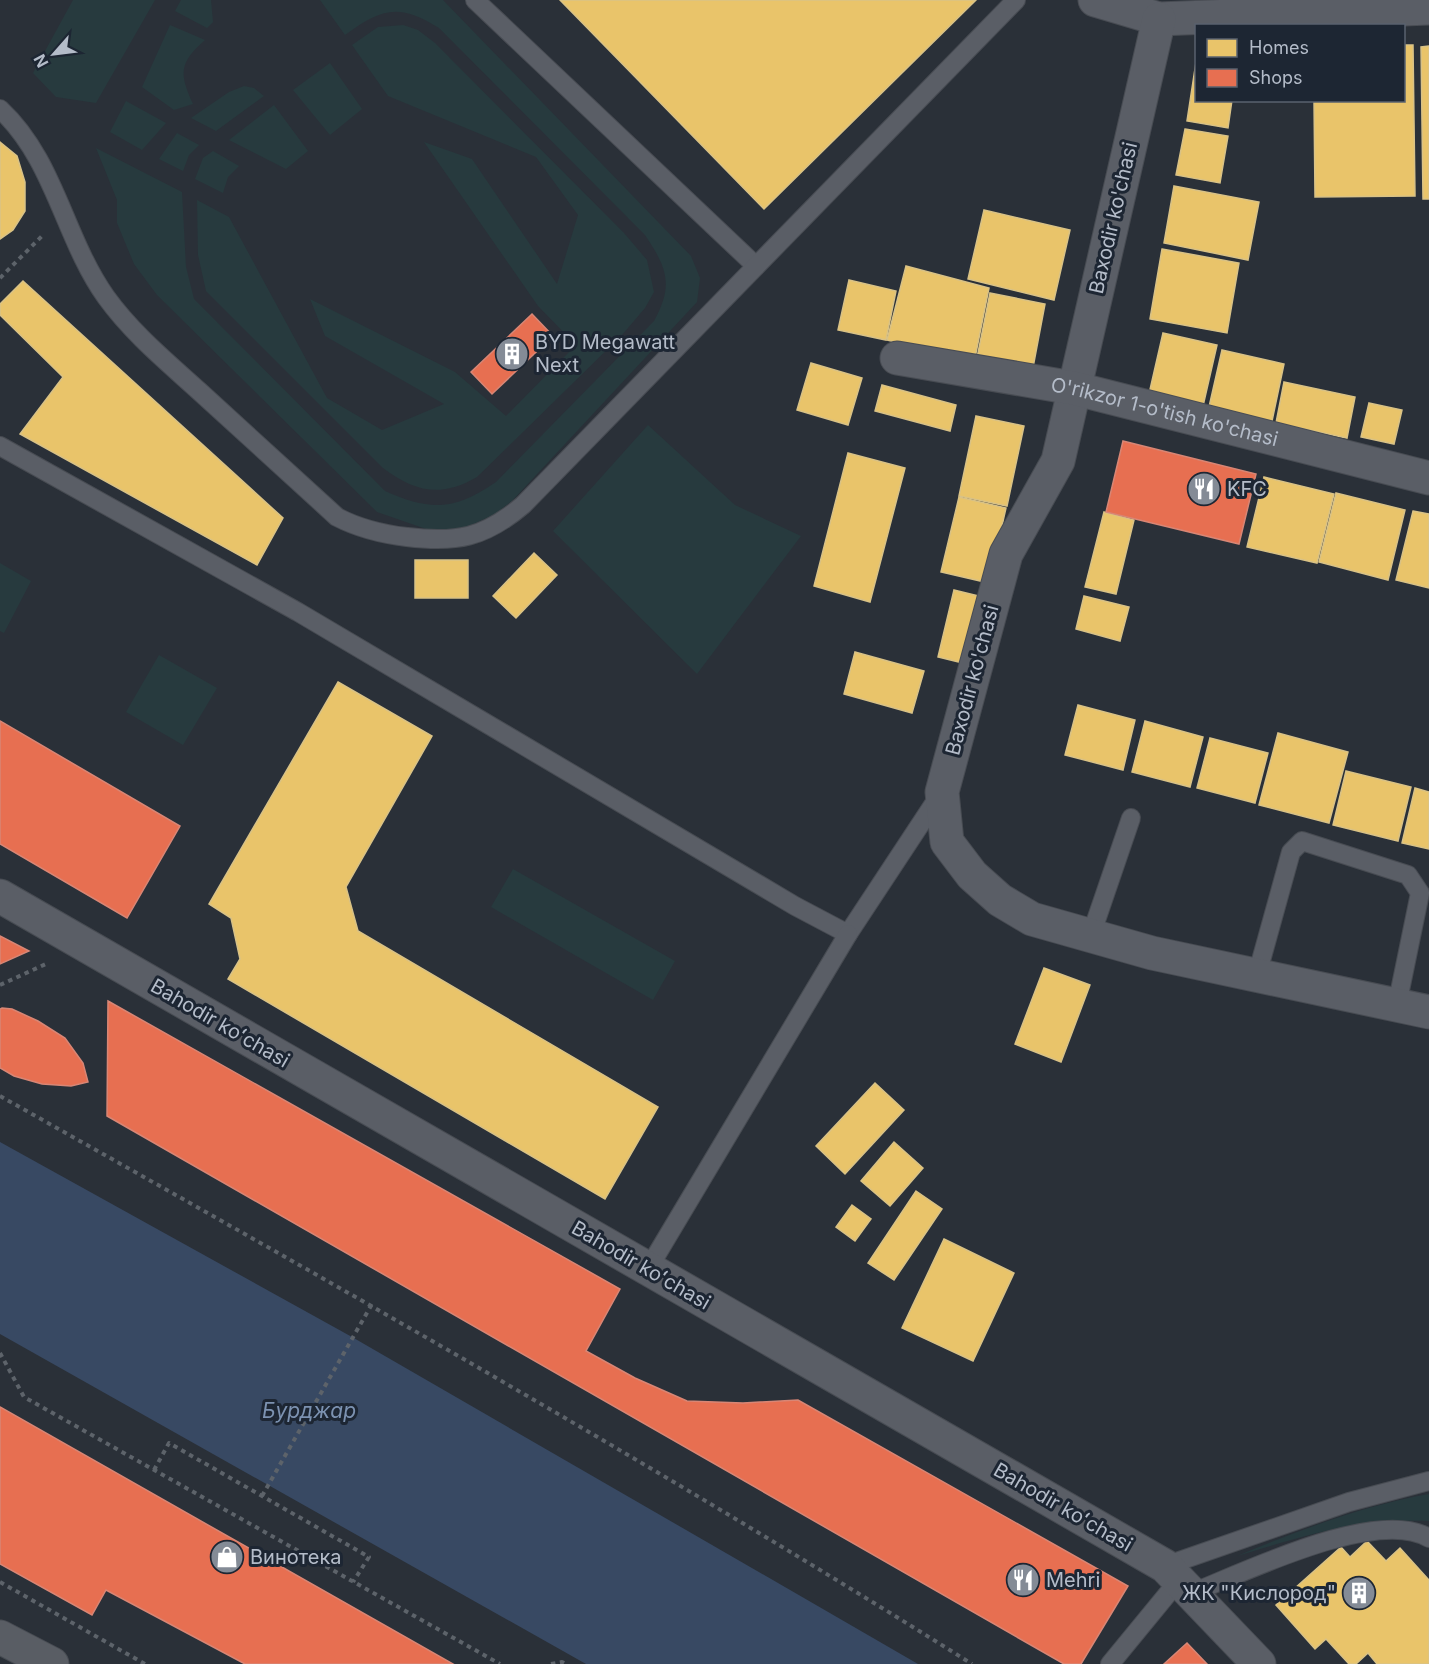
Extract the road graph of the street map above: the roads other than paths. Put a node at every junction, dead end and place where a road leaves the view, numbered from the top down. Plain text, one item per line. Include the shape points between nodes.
1 (475, 0) edge
2 (1016, 0) edge
3 (1095, 0) edge
4 (1429, 8) edge
5 (1159, 19) junction
6 (0, 109) edge
7 (756, 266) junction
8 (897, 358) dead end
9 (1073, 388) junction
10 (0, 446) edge
11 (1429, 478) edge
12 (942, 792) junction
13 (1131, 818) dead end
14 (0, 896) edge
15 (848, 934) junction
16 (1090, 935) junction
17 (1257, 975) junction
18 (1397, 1005) junction
19 (1429, 1012) edge
20 (648, 1269) junction
21 (1429, 1481) edge
22 (1429, 1538) edge
23 (1179, 1580) junction
24 (0, 1637) edge
25 (52, 1664) edge
26 (1110, 1664) edge
27 (1259, 1664) edge

1 - 7 lane
2 - 7 lane
3 - 5 street
4 - 5 street
5 - 9 street, Baxodir ko'chasi
6 - 7 lane via 31,146 66,213 82,259 122,318 337,517 384,535 434,540 471,537 523,505
8 - 9 street, O'rikzor 1-o'tish ko'chasi
9 - 11 street, O'rikzor 1-o'tish ko'chasi
9 - 12 street, Baxodir ko'chasi via 1058,460 1006,555
10 - 15 lane via 298,612
12 - 15 lane
12 - 16 street, Baxodir ko'chasi via 947,842 972,875 1000,900 1032,919
13 - 16 lane
14 - 20 street, Bahodir koʻchasi
15 - 20 lane
16 - 17 street, Baxodir ko'chasi via 1152,953
17 - 18 street, Baxodir ko'chasi
17 - 18 lane via 1291,852 1302,841 1408,875 1416,883 1420,893
18 - 19 street, Baxodir ko'chasi
20 - 23 street, Bahodir koʻchasi
21 - 23 lane via 1328,1509
22 - 23 lane via 1398,1531 1352,1534
23 - 26 lane
23 - 27 street, Bahodir koʻchasi
24 - 25 main road

